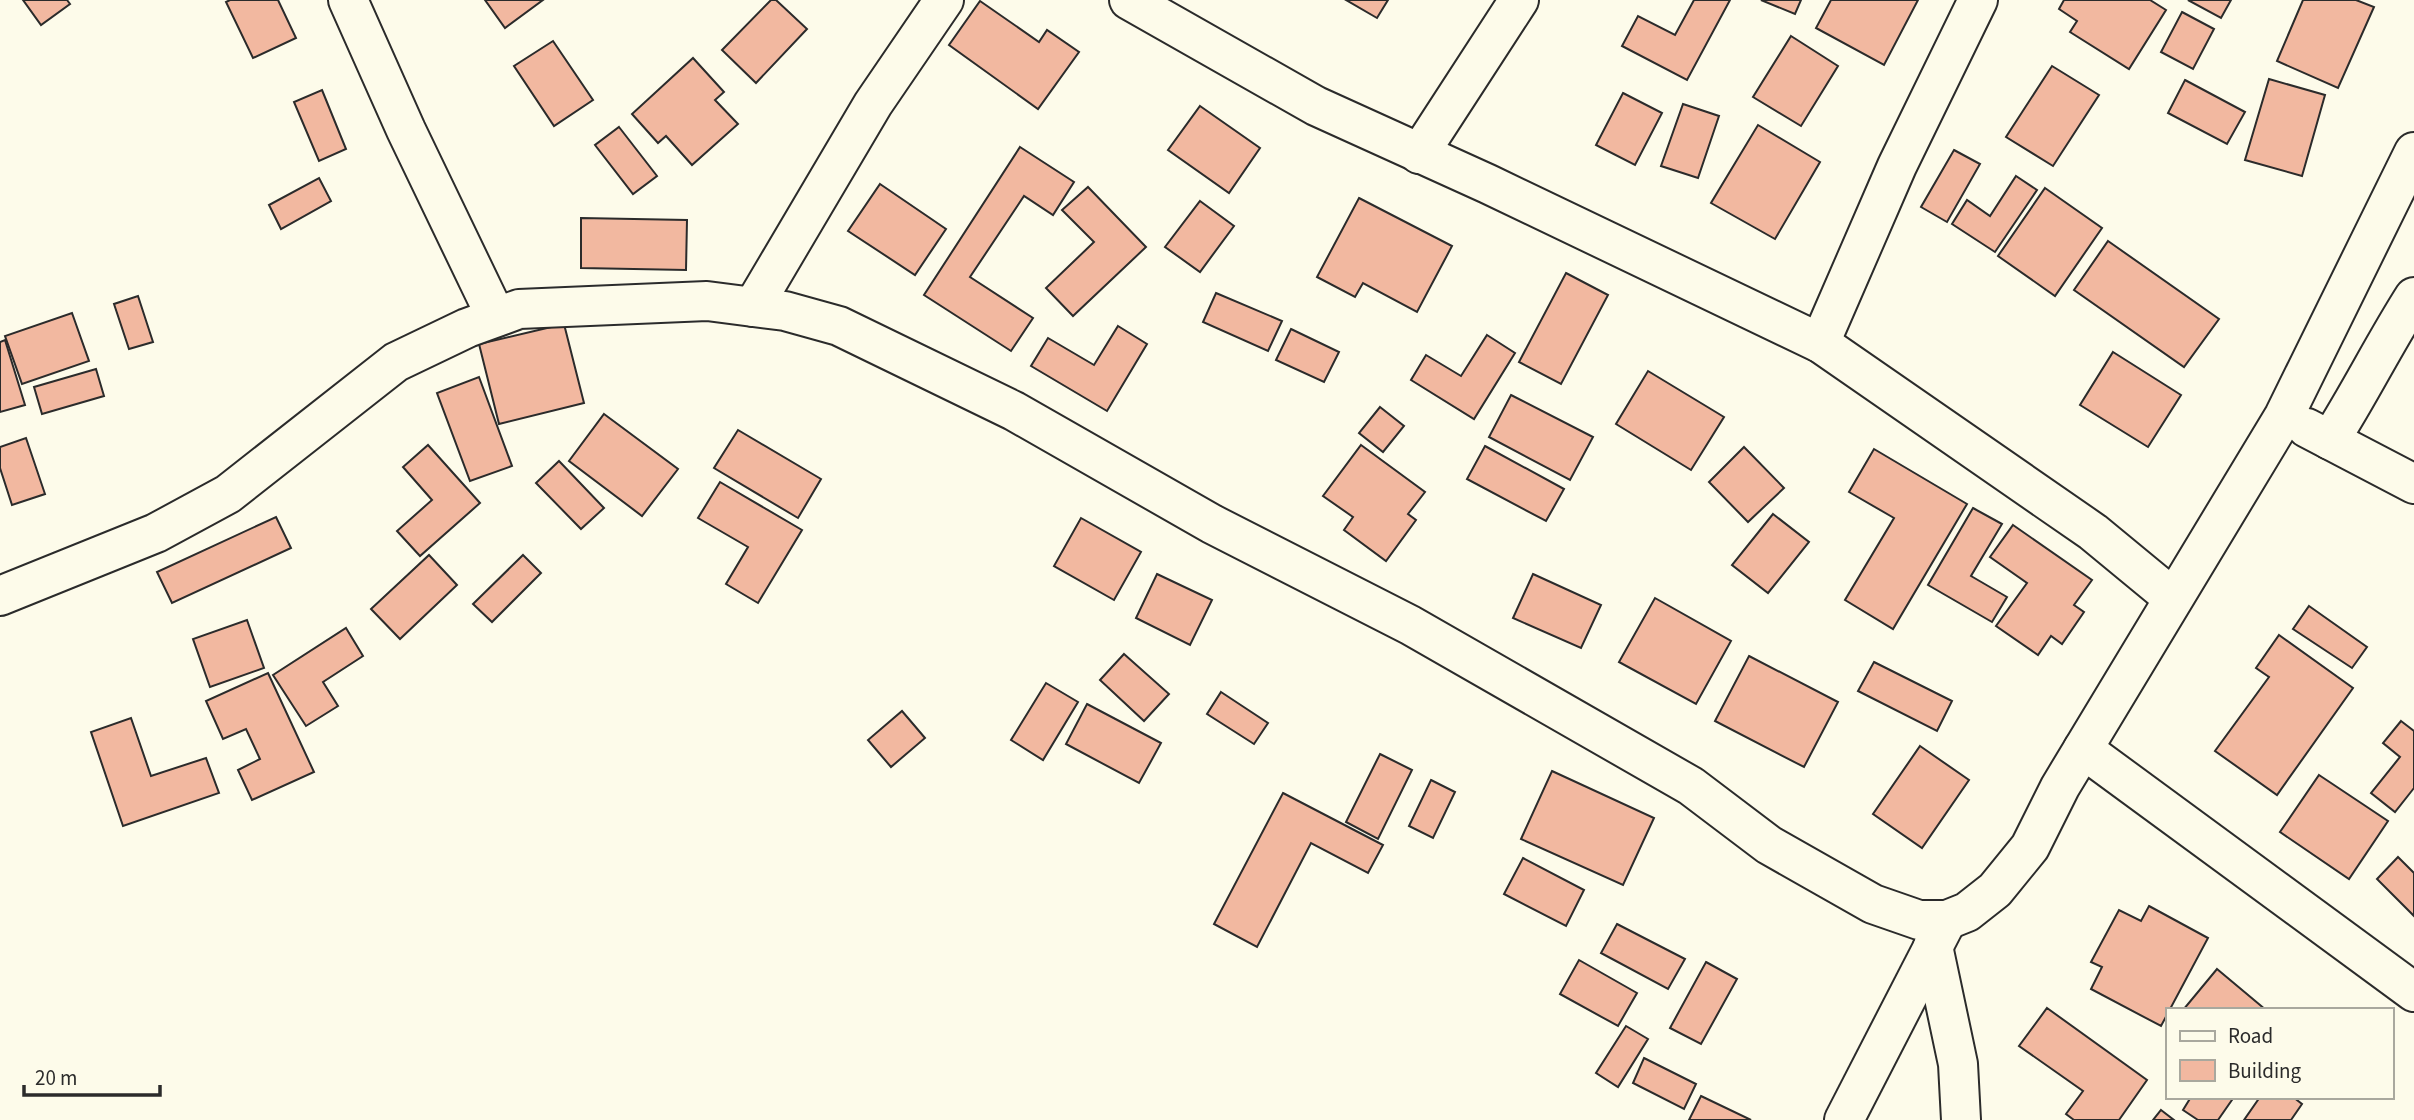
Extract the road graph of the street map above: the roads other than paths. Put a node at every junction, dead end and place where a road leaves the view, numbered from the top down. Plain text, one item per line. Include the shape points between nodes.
1 (348, 0) edge
2 (944, 0) edge
3 (1129, 0) edge
4 (1520, 0) edge
5 (1978, 0) edge
6 (2414, 152) edge
7 (1419, 154) junction
8 (2414, 297) edge
9 (752, 307) junction
10 (496, 317) junction
11 (1820, 343) junction
12 (2284, 416) junction
13 (2330, 440) junction
14 (2414, 484) edge
15 (0, 596) edge
16 (2173, 598) junction
17 (2083, 749) junction
18 (1940, 933) junction
19 (2414, 992) edge
20 (1844, 1120) edge
21 (1961, 1120) edge

1 - 10 street
2 - 9 street via 873,104
3 - 7 street via 1316,106
4 - 7 street
5 - 11 street via 1897,166
6 - 12 street
7 - 11 street
8 - 13 street
9 - 10 street via 707,301 584,304 519,309
9 - 18 street via 839,326 1014,411 1212,524 1410,625 1554,706 1691,786 1769,845 1873,904 1919,920
10 - 15 street via 396,362 228,494 156,533
11 - 16 street via 2093,533
12 - 13 street
12 - 16 street
13 - 14 street
16 - 17 street
17 - 18 street via 2030,847 1995,890
17 - 19 street
18 - 20 street
18 - 21 street

